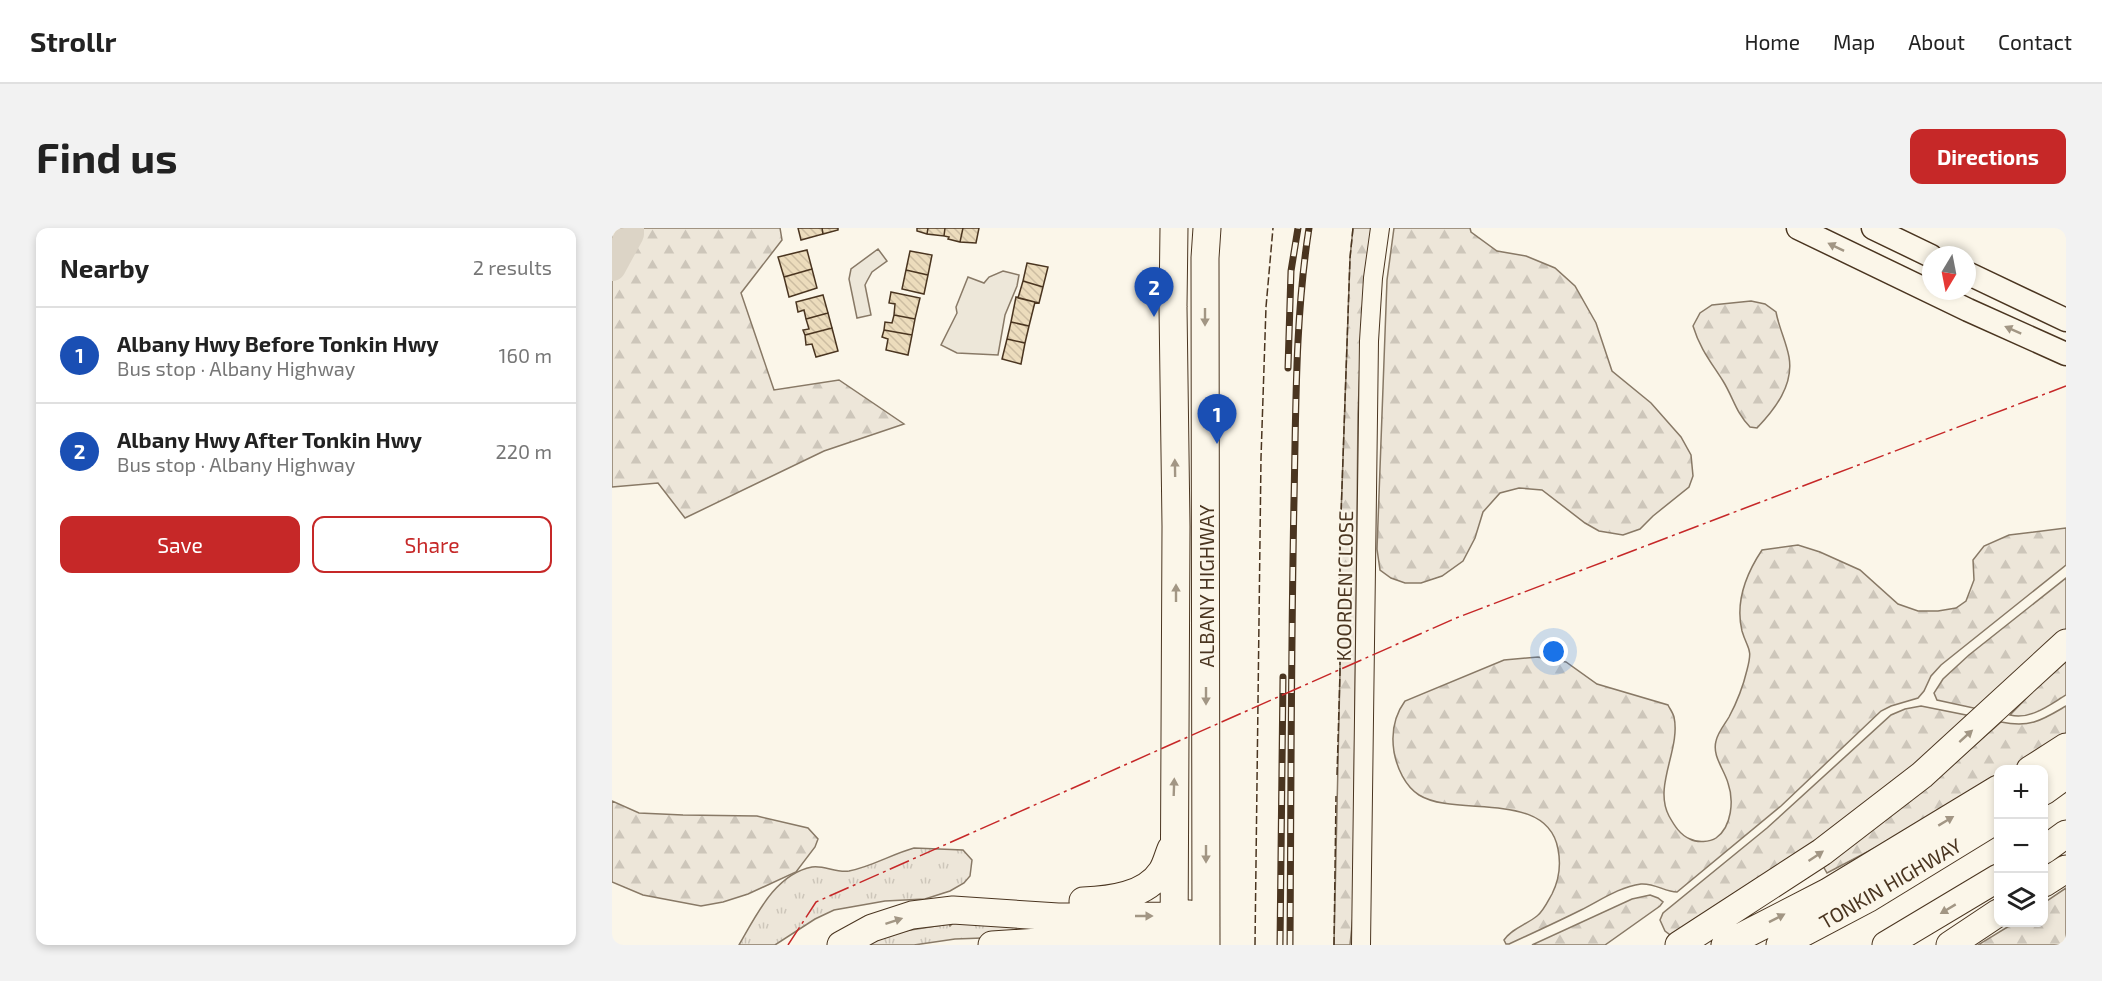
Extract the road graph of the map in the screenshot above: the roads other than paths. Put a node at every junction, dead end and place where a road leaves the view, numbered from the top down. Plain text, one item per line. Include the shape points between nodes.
1 (1174, 228) edge
2 (1207, 228) edge
3 (1380, 228) edge
4 (1798, 228) edge
5 (1873, 228) edge
6 (1922, 252) edge
7 (1976, 277) edge
8 (2066, 320) edge
9 (2066, 354) edge
10 (2066, 643) edge
11 (2066, 747) edge
12 (2038, 765) edge
13 (2066, 775) edge
14 (2048, 788) edge
15 (1994, 791) edge
16 (1994, 821) edge
17 (2066, 834) edge
18 (1173, 846) junction
19 (2048, 847) edge
20 (2066, 869) edge
21 (1994, 880) edge
22 (2048, 880) edge
23 (980, 910) junction
24 (1994, 916) edge
25 (1206, 931) edge
26 (1174, 933) edge
27 (1045, 944) edge
28 (841, 945) edge
29 (992, 945) edge
30 (1361, 945) edge
31 (1679, 945) edge
32 (1725, 945) edge
33 (1780, 945) edge
34 (1886, 945) edge
35 (1950, 945) edge

18 -> 1 highway, ALBANY HIGHWAY
2 -> 25 highway, ALBANY HIGHWAY
3 - 30 street, KOORDEN CLOSE via 1369,341
9 -> 4 main road
5 - 6 main road
7 - 8 main road
31 -> 10 highway via 1822,852 1922,775
11 - 12 highway
13 - 14 highway
32 -> 15 highway via 1828,892
16 - 33 highway, TONKIN HIGHWAY via 1869,898
17 - 19 highway
18 - 23 highway via 1154,881 1111,900 1040,902
18 - 26 highway, ALBANY HIGHWAY
20 - 22 highway
21 -> 34 highway
23 -> 26 highway
28 -> 23 highway via 872,928 912,915
24 - 35 highway
25 - 26 highway
26 - 27 highway
27 - 29 highway

